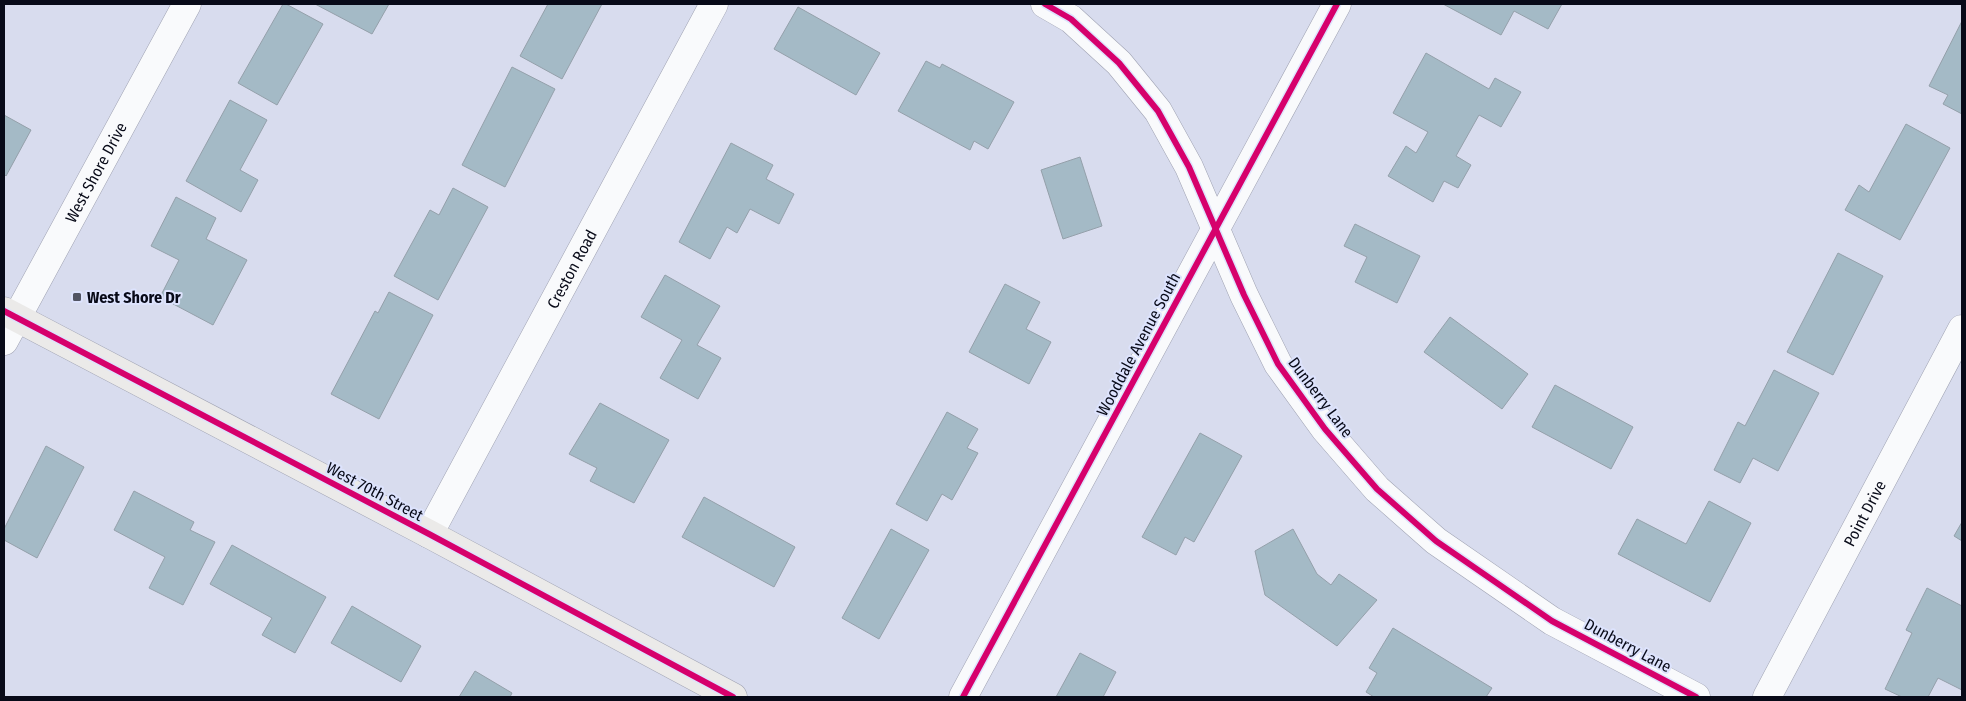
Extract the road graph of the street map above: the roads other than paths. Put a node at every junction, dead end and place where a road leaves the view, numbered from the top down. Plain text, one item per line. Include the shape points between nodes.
1 (187, 4) edge
2 (714, 4) edge
3 (1046, 4) edge
4 (1337, 4) edge
5 (1216, 229) junction
6 (10, 314) edge
7 (1962, 329) edge
8 (4, 341) edge
9 (429, 534) junction
10 (732, 697) edge
11 (963, 697) edge
12 (1696, 697) edge
13 (1767, 697) edge

1 - 6 street, West Shore Drive
2 - 9 street, Creston Road
3 - 5 street, Dunberry Lane via 1071,20 1119,63 1158,111 1190,166
4 - 5 street, Wooddale Avenue South
5 - 11 street, Wooddale Avenue South
5 - 12 street, Dunberry Lane via 1278,364 1325,429 1377,489 1436,541 1552,621
6 - 8 street, West Shore Drive
6 - 9 street, West 70th Street
7 - 13 street, Point Drive
9 - 10 street, West 70th Street

